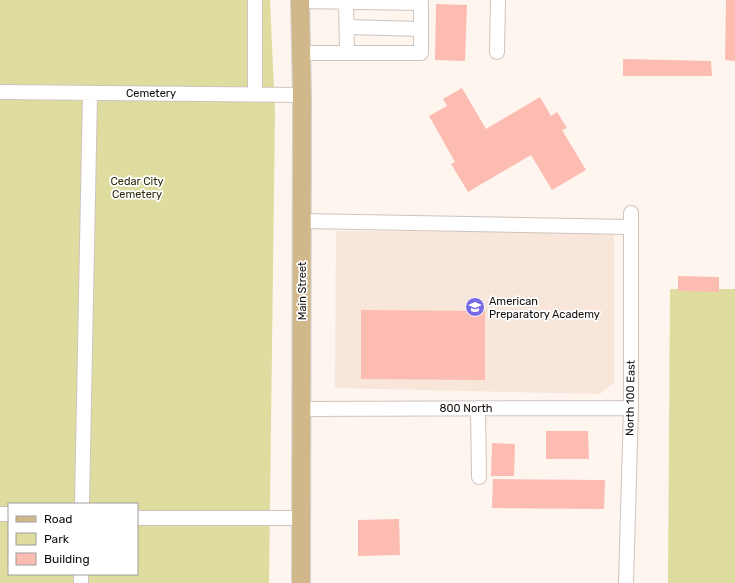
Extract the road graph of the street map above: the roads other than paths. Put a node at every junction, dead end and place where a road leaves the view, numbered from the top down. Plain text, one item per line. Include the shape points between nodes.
1 (255, 0) edge
2 (498, 0) edge
3 (300, 1) edge
4 (421, 1) edge
5 (346, 2) junction
6 (347, 27) junction
7 (421, 29) junction
8 (497, 52) dead end
9 (301, 53) junction
10 (348, 53) junction
11 (0, 92) edge
12 (90, 93) junction
13 (255, 94) junction
14 (302, 95) junction
15 (302, 221) junction
16 (478, 408) junction
17 (631, 408) junction
18 (301, 409) junction
19 (478, 477) dead end
20 (82, 503) edge
21 (138, 518) edge
22 (302, 518) junction
23 (301, 583) edge
24 (626, 583) edge

1 - 13 street
2 - 8 street
3 - 5 street
3 - 9 main road, Main Street
4 - 5 street
4 - 7 street
5 - 6 street
6 - 7 street
6 - 10 street
7 - 10 street via 421,53
9 - 10 street
9 - 14 main road, Main Street
11 - 12 street, Cemetery
12 - 13 street, Cemetery
12 - 20 street
13 - 14 street, Cemetery
14 - 15 main road, Main Street
15 - 17 street, North 100 East via 631,220
15 - 18 main road, Main Street
16 - 17 street, 800 North
16 - 18 street, 800 North
16 - 19 street
17 - 24 street, North 100 East
18 - 22 main road, Main Street
21 - 22 street
22 - 23 main road, Main Street

